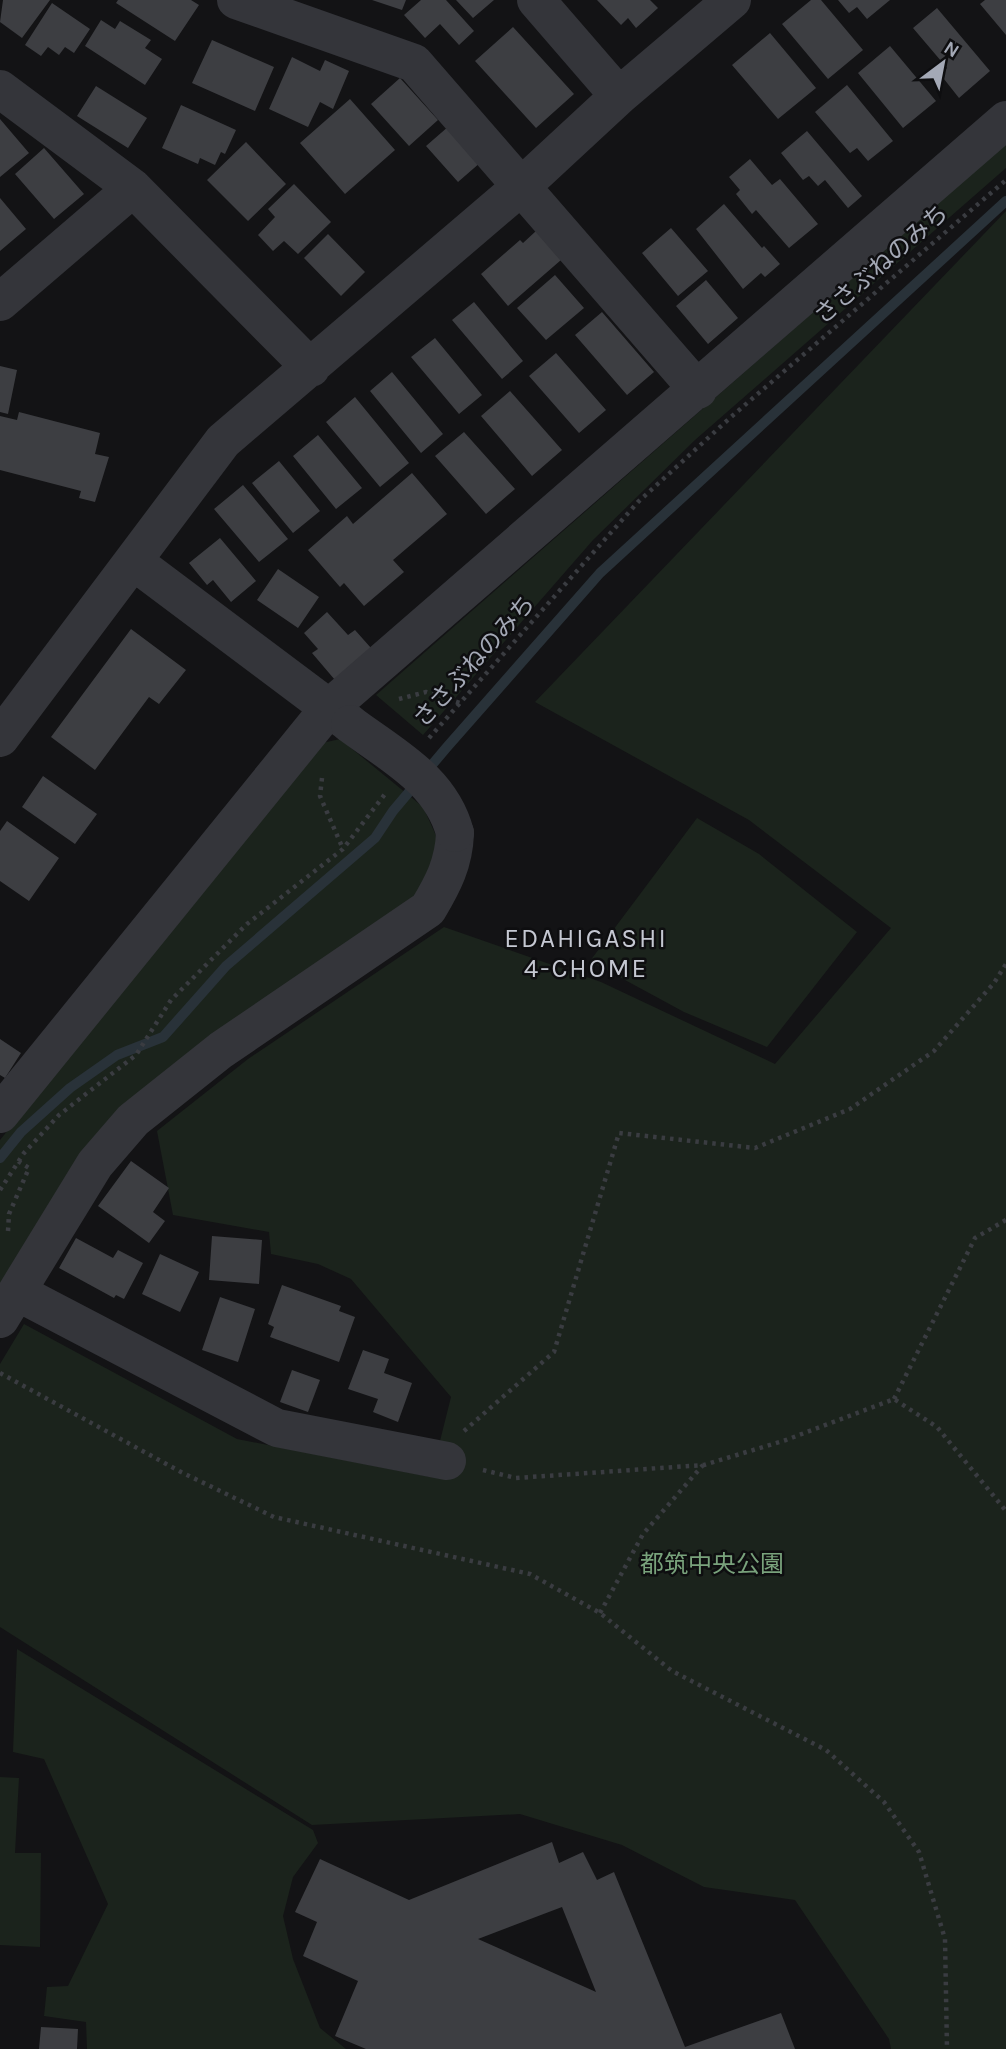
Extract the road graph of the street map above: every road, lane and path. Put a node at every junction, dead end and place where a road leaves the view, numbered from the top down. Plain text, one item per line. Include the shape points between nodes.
1 (236, 0) edge
2 (536, 0) edge
3 (732, 0) edge
4 (0, 89) edge
5 (619, 96) junction
6 (1006, 120) edge
7 (1006, 180) edge
8 (523, 186) junction
9 (132, 188) junction
10 (0, 302) edge
11 (311, 368) junction
12 (698, 390) junction
13 (133, 561) junction
14 (340, 716) junction
15 (0, 738) edge
16 (423, 746) dead end
17 (323, 768) dead end
18 (393, 784) dead end
19 (343, 849) junction
20 (1006, 964) edge
21 (0, 1114) edge
22 (0, 1190) edge
23 (1006, 1220) edge
24 (8, 1305) edge
25 (0, 1373) edge
26 (894, 1399) junction
27 (447, 1461) junction
28 (704, 1465) junction
29 (1006, 1511) edge
30 (600, 1613) junction
31 (947, 2049) edge

1 - 8 street via 414,63
2 - 5 street
3 - 5 street
4 - 9 street
5 - 8 street
6 - 12 street
7 - 16 path, ささぶねのみち via 638,502
8 - 11 street
8 - 12 street
9 - 10 street
9 - 11 street
11 - 13 street via 223,441
12 - 14 street
13 - 14 street
13 - 15 street
14 - 21 street
14 - 24 street, bridge via 433,786 450,813 455,833 446,879 428,909 221,1050 133,1120 95,1164
17 - 19 path via 320,796
18 - 19 path
19 - 22 path via 247,924 171,1000 136,1055 59,1115 23,1152
20 - 27 path via 934,1051 850,1109 755,1148 619,1133 554,1352 460,1435
23 - 26 path via 975,1238
24 - 27 street via 276,1428
25 - 30 path via 274,1517 530,1574
26 - 28 path
26 - 29 path via 937,1427
27 - 28 path via 516,1478
28 - 30 path via 643,1534
30 - 31 path via 672,1671 826,1750 884,1802 919,1852 945,1939

